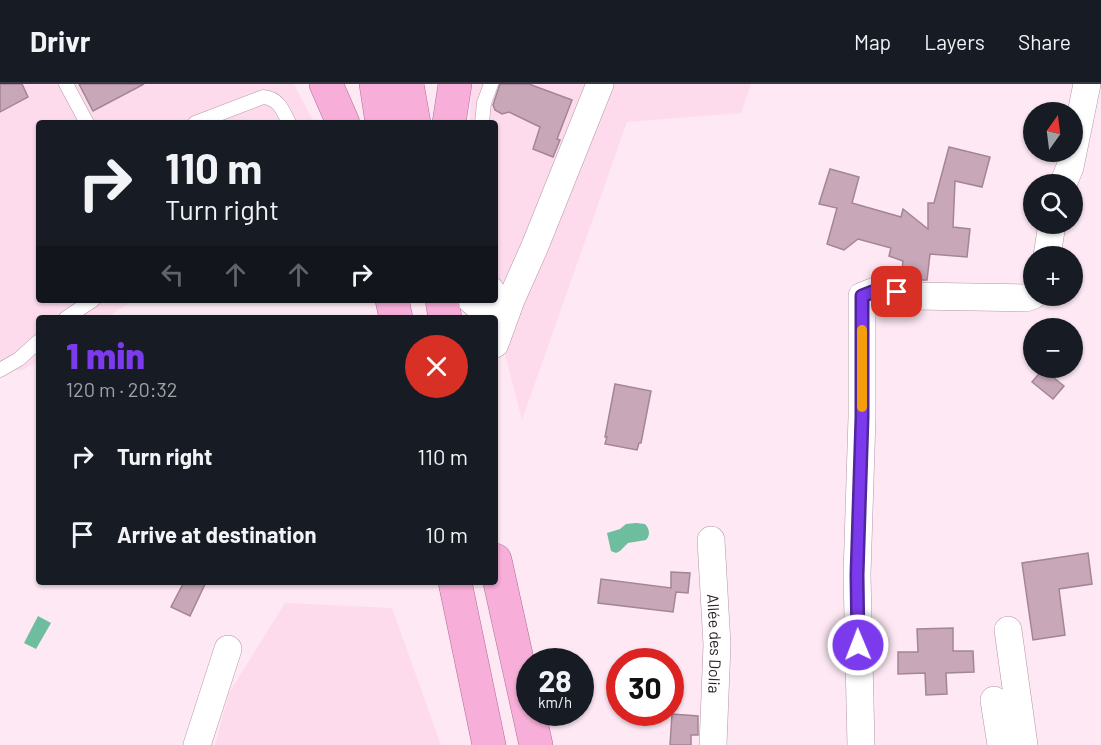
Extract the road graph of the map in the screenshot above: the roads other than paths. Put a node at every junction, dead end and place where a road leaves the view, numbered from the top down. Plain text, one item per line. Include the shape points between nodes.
1 (66, 84) edge
2 (326, 84) edge
3 (376, 84) edge
4 (407, 84) edge
5 (454, 84) edge
6 (491, 84) edge
7 (600, 84) edge
8 (1087, 84) edge
9 (85, 120) edge
10 (203, 120) edge
11 (287, 120) edge
12 (342, 120) edge
13 (382, 120) edge
14 (413, 120) edge
15 (449, 120) edge
16 (482, 120) edge
17 (1067, 174) edge
18 (505, 298) edge
19 (1023, 298) edge
20 (88, 303) edge
21 (475, 303) edge
22 (70, 315) edge
23 (498, 330) edge
24 (36, 344) edge
25 (0, 370) edge
26 (711, 540) dead end
27 (498, 553) edge
28 (498, 572) edge
29 (456, 585) edge
30 (504, 596) junction
31 (1008, 630) dead end
32 (228, 649) dead end
33 (994, 699) dead end
34 (197, 745) edge
35 (489, 745) edge
36 (536, 745) edge
37 (712, 745) edge
38 (861, 745) edge
39 (1001, 745) edge
40 (1024, 745) edge

1 - 9 lane
2 - 12 highway
3 - 13 highway
4 - 14 highway
5 - 15 highway
6 - 16 lane
7 - 18 street via 535,246
8 - 17 street
10 - 11 lane via 271,97
18 - 21 street via 492,311
18 - 23 street
19 - 38 street via 914,296 880,289 862,296 857,575
20 - 22 lane
24 - 25 lane
26 - 37 street, Allée des Dolia via 717,645
27 - 30 highway
28 - 30 highway
29 - 35 highway
30 - 36 highway
31 - 40 street
32 - 34 street
33 - 39 street

